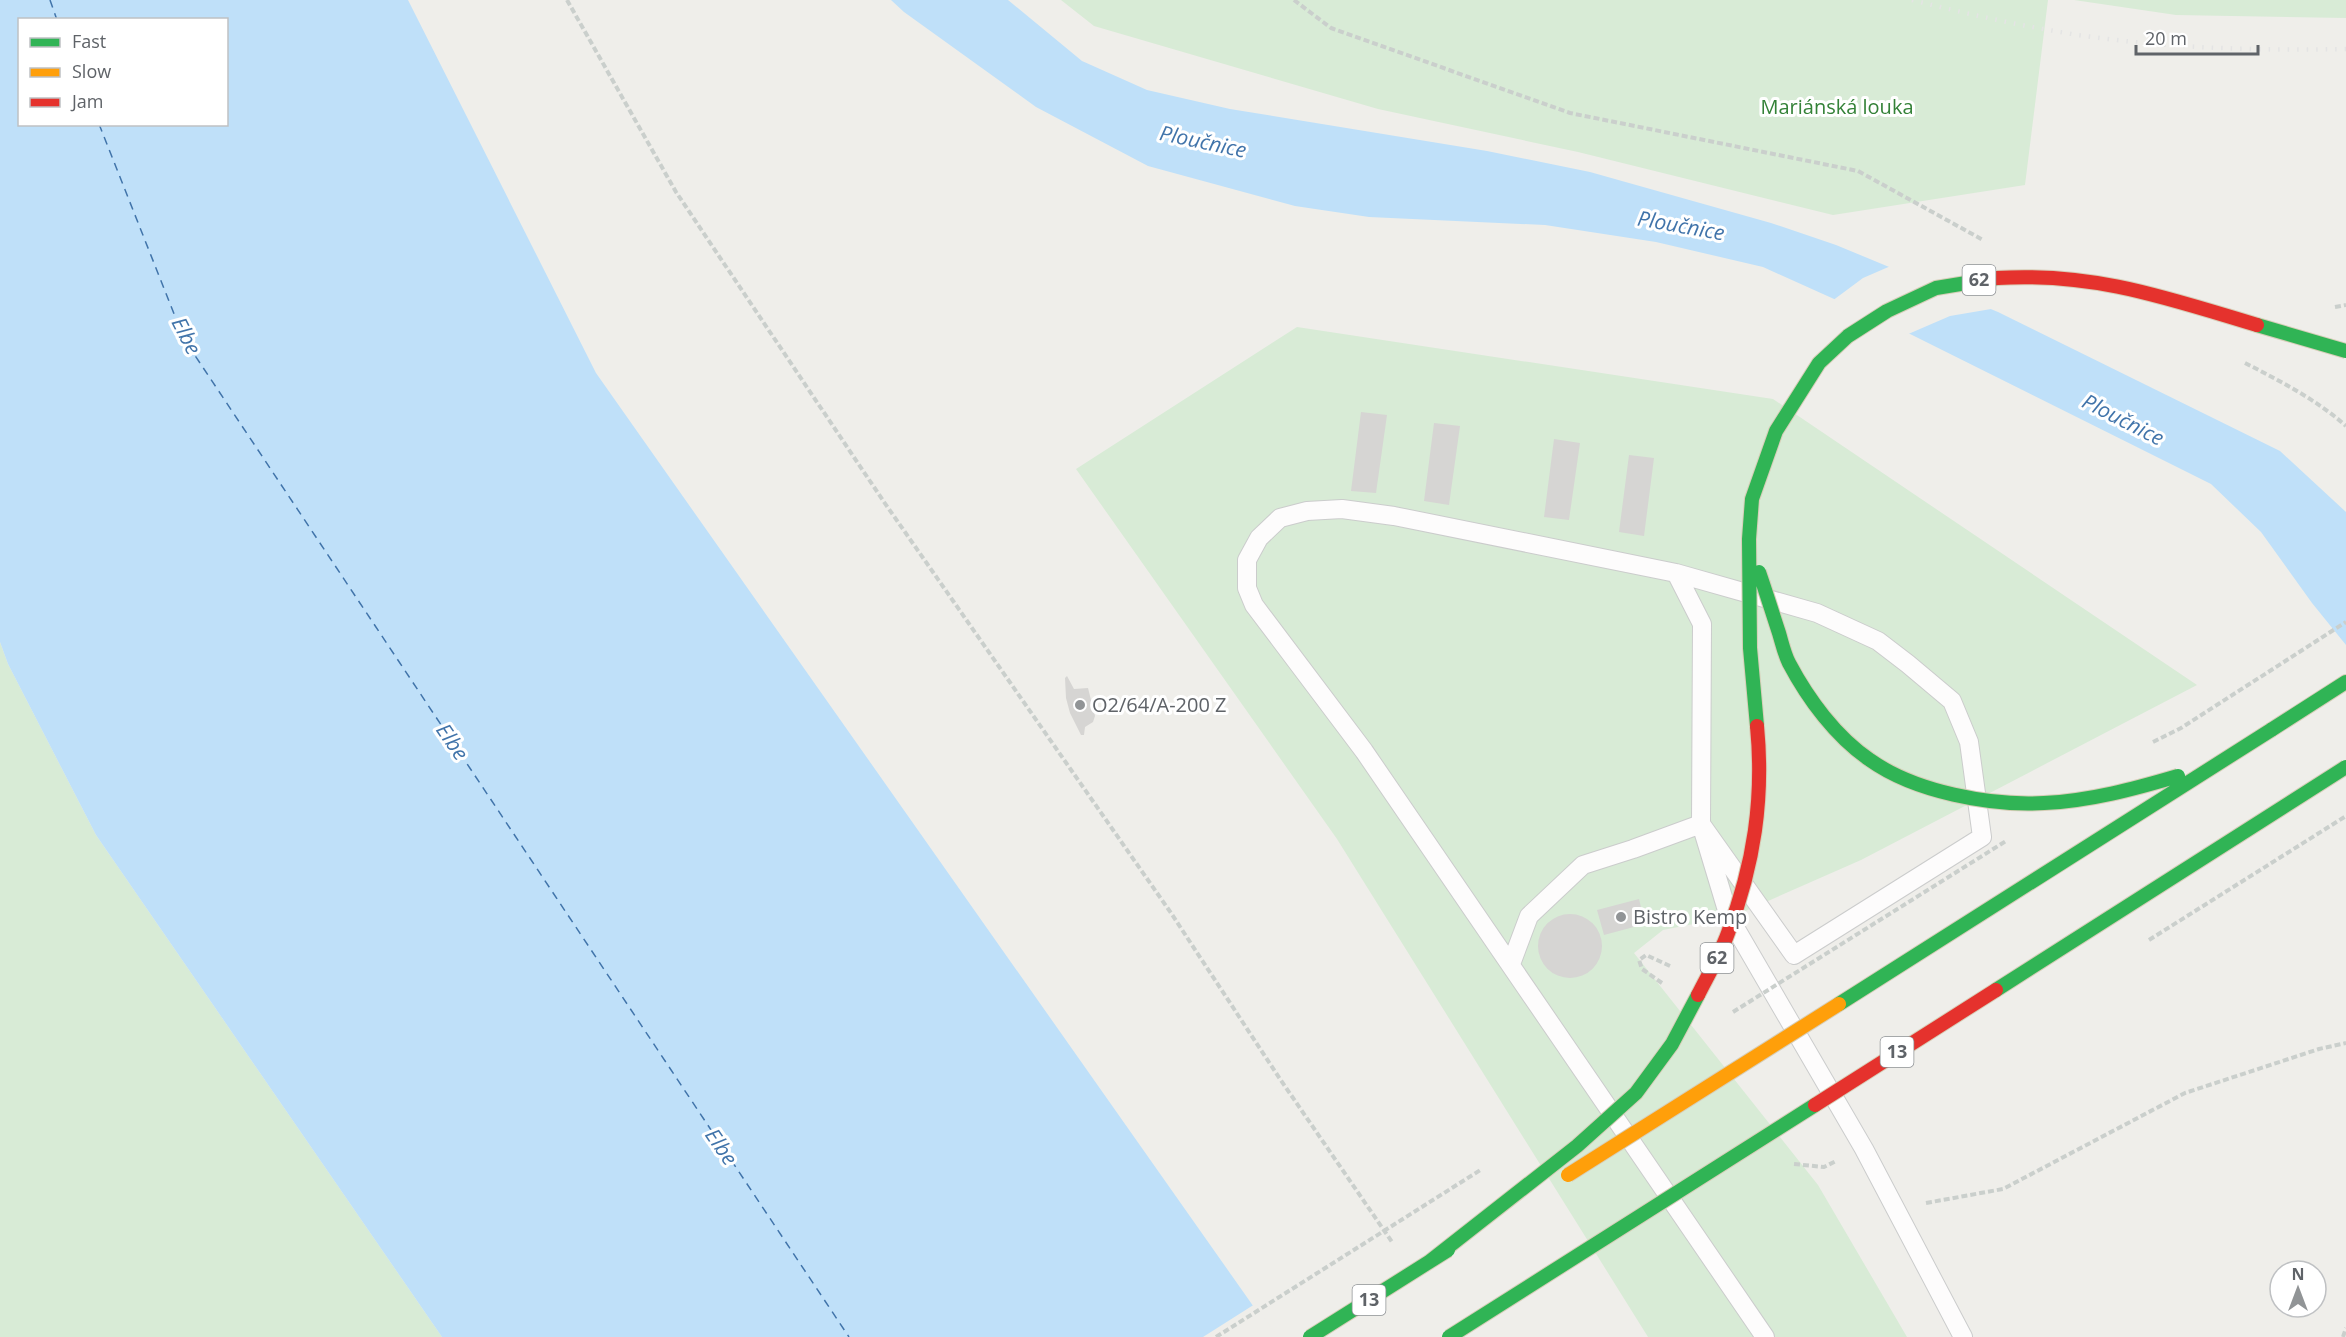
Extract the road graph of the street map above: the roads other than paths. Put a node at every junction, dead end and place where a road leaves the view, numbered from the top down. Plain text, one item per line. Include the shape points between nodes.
1 (2346, 351) edge
2 (1749, 539) junction
3 (1676, 573) junction
4 (2346, 682) edge
5 (2271, 730) junction
6 (2346, 767) edge
7 (1701, 824) junction
8 (1512, 964) junction
9 (1429, 1262) junction
10 (1310, 1337) edge
11 (1449, 1337) edge
12 (1765, 1337) edge
13 (1963, 1337) edge

1 - 2 main road, 62, bridge via 2137,289 2086,280 2031,276 1983,279 1936,288 1877,317 1848,336 1819,363 1776,431 1752,499
2 - 5 main road, bridge via 1788,661 1818,709 1881,768 1932,789 1967,800 2018,805 2092,798 2184,774 2229,755
2 - 9 main road, 62, bridge via 1750,648 1760,753 1759,814 1749,866 1728,934 1672,1044 1636,1093 1577,1146
3 - 7 lane via 1702,624
3 - 7 lane via 1817,613 1878,641 1952,701 1969,742 1982,837 1794,955
3 - 8 lane via 1342,509 1280,518 1259,538 1247,560 1247,588 1254,605 1364,751
4 - 5 main road, 13
5 - 9 main road, 13, bridge
6 - 11 main road, 13, bridge
7 - 8 lane via 1584,865 1529,916
7 - 13 lane via 1729,917 1864,1149
8 - 12 lane
9 - 10 main road, 13, bridge

